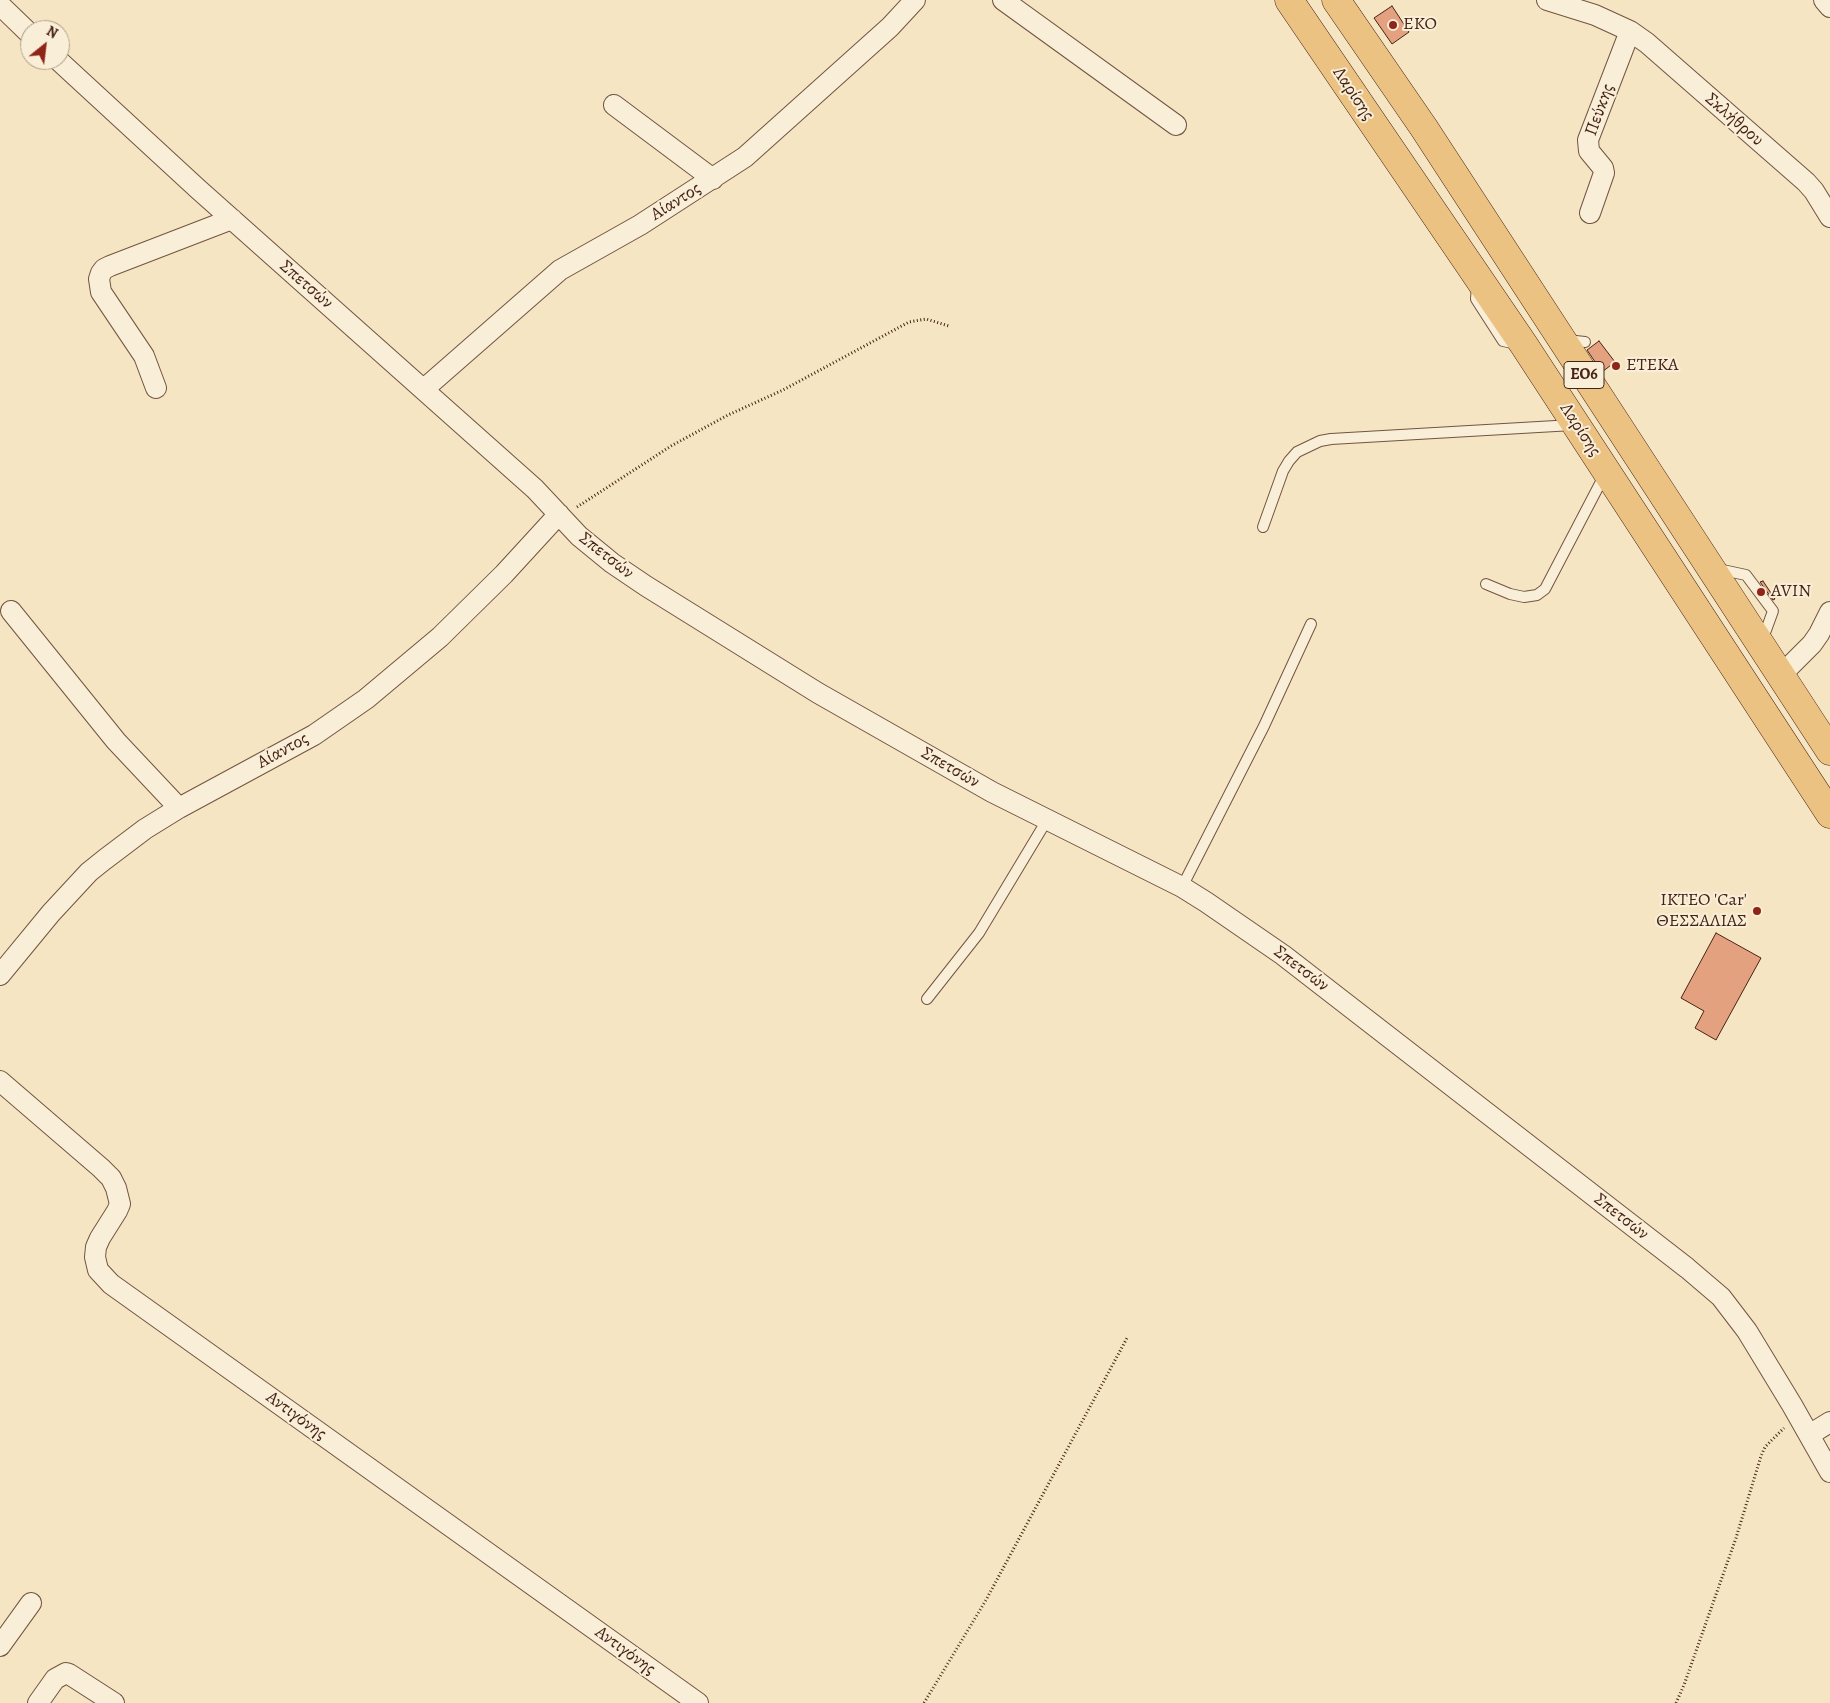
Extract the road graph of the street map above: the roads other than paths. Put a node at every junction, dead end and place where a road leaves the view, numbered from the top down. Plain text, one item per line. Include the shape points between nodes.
1 (915, 0) edge
2 (1002, 0) edge
3 (1289, 0) edge
4 (1336, 0) edge
5 (1548, 0) edge
6 (1825, 0) edge
7 (0, 5) edge
8 (1830, 7) edge
9 (20, 24) edge
10 (1630, 31) junction
11 (69, 70) edge
12 (614, 105) dead end
13 (1176, 125) dead end
14 (713, 178) junction
15 (1590, 214) dead end
16 (1830, 217) edge
17 (232, 219) junction
18 (156, 388) dead end
19 (424, 389) junction
20 (1576, 424) junction
21 (1607, 471) junction
22 (560, 516) junction
23 (1263, 527) dead end
24 (1486, 584) dead end
25 (11, 611) dead end
26 (1830, 612) edge
27 (1311, 624) dead end
28 (1781, 675) junction
29 (1830, 751) edge
30 (179, 808) junction
31 (1830, 814) edge
32 (1047, 820) junction
33 (1182, 886) junction
34 (0, 975) edge
35 (927, 1000) dead end
36 (0, 1081) edge
37 (1830, 1422) edge
38 (1805, 1427) junction
39 (1830, 1472) edge
40 (31, 1602) dead end
41 (0, 1646) edge
42 (38, 1703) edge
43 (114, 1703) edge
44 (698, 1703) edge

1 - 14 street, Αίαντος via 890,27 745,157
2 - 13 street
3 - 20 main road, Λαρίσης / ΕΟ6
4 - 28 main road, Λαρίσης / ΕΟ6 via 1573,340 1619,421
5 - 10 street, Σκλήθρου via 1595,15
6 - 8 street
7 - 9 street
10 - 15 street, Πεύκης via 1588,140 1590,151 1604,173
10 - 16 street, Σκλήθρου via 1648,43 1789,166 1814,190
11 - 17 street, Σπετσών
12 - 14 street
14 - 19 street, Αίαντος via 640,225 560,270
17 - 18 street via 110,266 101,273 101,292 144,356
17 - 19 street, Σπετσών
19 - 22 street, Σπετσών via 535,489
20 - 21 main road, Λαρίσης / ΕΟ6
20 - 23 lane via 1320,441 1297,452 1289,461
21 - 24 lane via 1545,589 1537,595 1524,597
21 - 31 main road, Λαρίσης / ΕΟ6
22 - 30 street, Αίαντος via 440,637 366,699 314,735
22 - 32 street, Σπετσών via 594,549 646,586 818,692
25 - 30 street via 116,741
26 - 28 street via 1812,644
27 - 33 lane via 1264,726
28 - 29 main road, Λαρίσης / ΕΟ6
30 - 34 street, Αίαντος via 89,872
32 - 33 street, Σπετσών
32 - 35 lane via 979,932
33 - 38 street, Σπετσών via 1283,954 1706,1282 1747,1331
36 - 44 street, Αντιγόνης via 111,1178 120,1204 100,1238 95,1257 98,1270 111,1284
37 - 38 street
38 - 39 street, Σπετσών
40 - 41 street
42 - 43 street via 55,1679 66,1673

